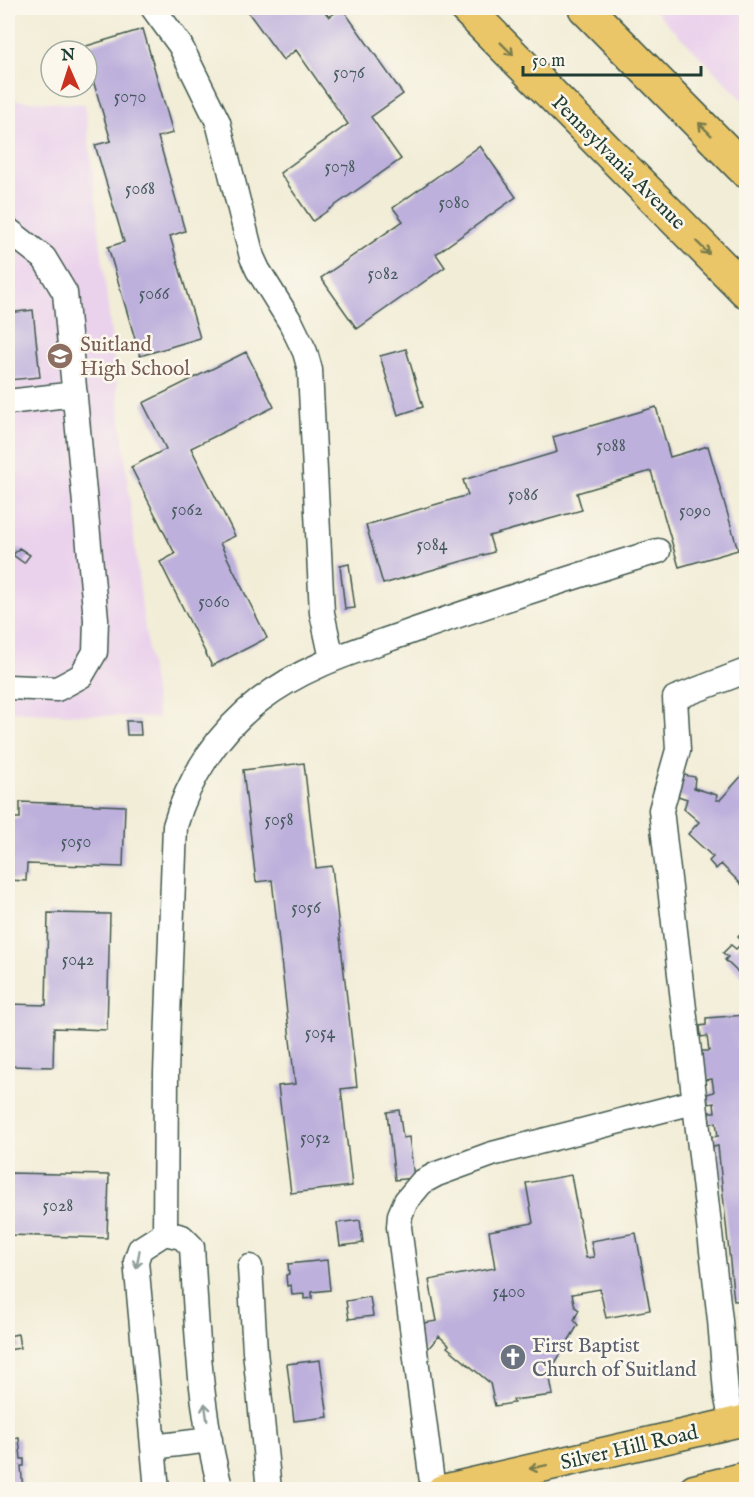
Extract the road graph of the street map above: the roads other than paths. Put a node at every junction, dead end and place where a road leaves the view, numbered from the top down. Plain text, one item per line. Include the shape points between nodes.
1 (153, 8) edge
2 (466, 8) edge
3 (585, 8) edge
4 (747, 171) edge
5 (8, 230) edge
6 (747, 291) edge
7 (75, 394) junction
8 (8, 402) edge
9 (658, 551) dead end
10 (332, 659) junction
11 (747, 670) edge
12 (8, 687) edge
13 (694, 1102) junction
14 (165, 1233) junction
15 (250, 1266) dead end
16 (739, 1422) edge
17 (210, 1440) junction
18 (153, 1447) junction
19 (157, 1490) edge
20 (221, 1490) edge
21 (269, 1490) edge
22 (433, 1490) edge
23 (442, 1490) edge

1 - 10 street via 180,45 218,122 252,257 291,322 310,370 322,613
2 -> 6 highway, Pennsylvania Avenue
4 -> 3 highway
5 - 7 street via 44,258 65,293
7 - 8 street
7 - 12 street via 96,619 95,652 81,676 57,689
9 - 10 street
10 - 14 street via 291,679 243,714 205,761 175,826
11 - 13 street via 675,698 678,750 661,810
13 - 16 street via 726,1393
13 - 22 street via 492,1154 422,1182 406,1201 399,1227
17 -> 14 street via 192,1247 182,1237
14 -> 18 street via 140,1249 135,1261
15 - 21 street
16 -> 23 main road, Silver Hill Road
17 - 18 street
17 - 20 street
18 - 19 street

